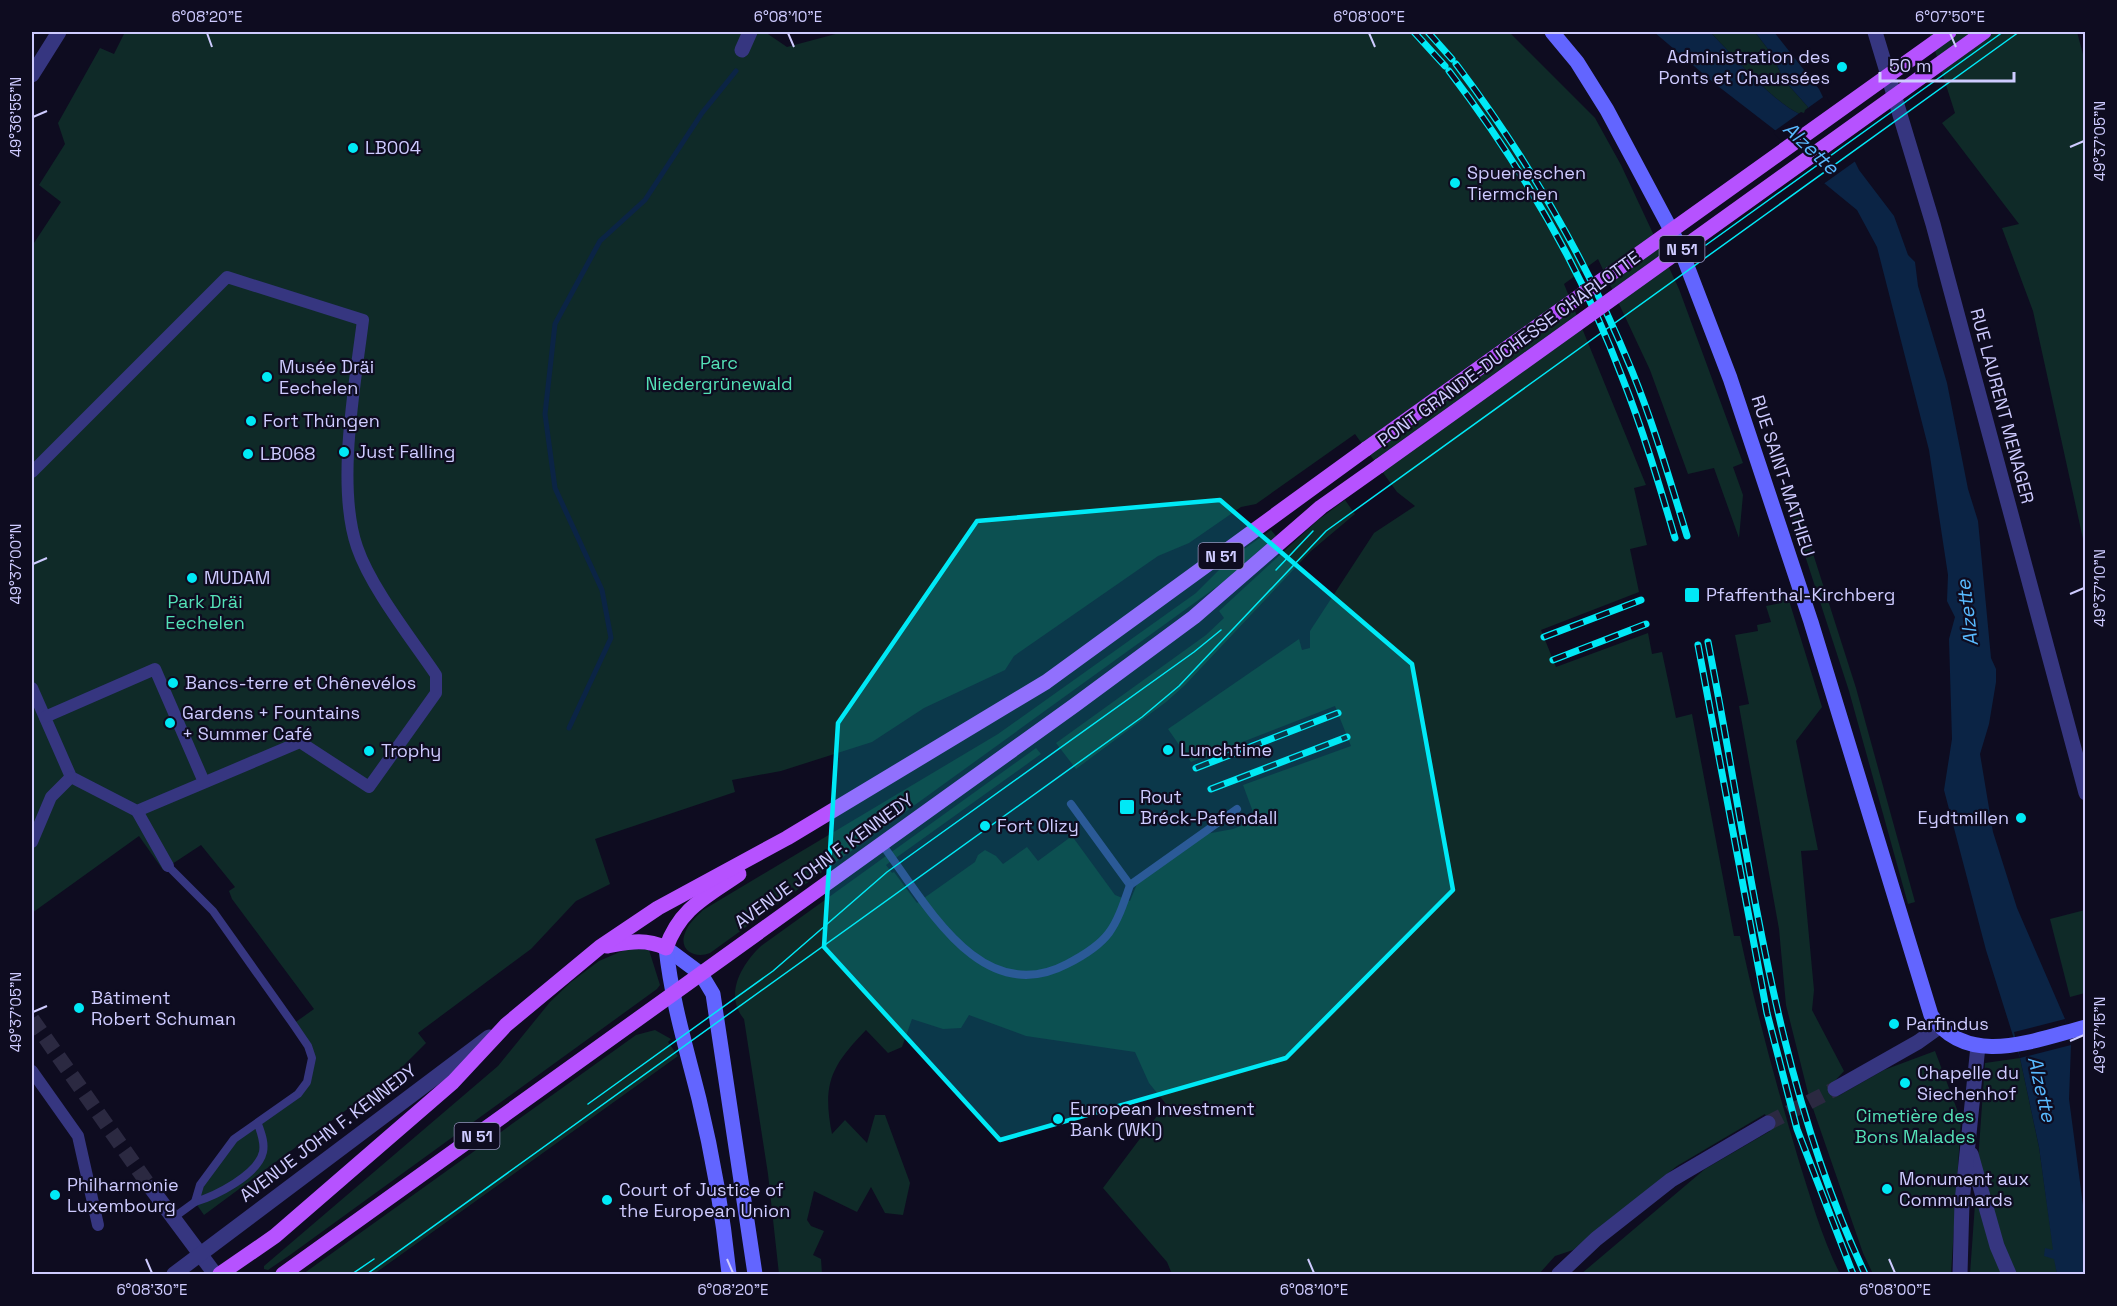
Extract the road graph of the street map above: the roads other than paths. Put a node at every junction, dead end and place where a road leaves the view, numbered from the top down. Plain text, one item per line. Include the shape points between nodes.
1 (59, 32) edge
2 (750, 32) edge
3 (1552, 32) edge
4 (1875, 32) edge
5 (1949, 32) edge
6 (1984, 32) edge
7 (742, 50) dead end
8 (32, 75) edge
9 (1366, 449) joint
10 (1379, 466) joint
11 (32, 472) edge
12 (32, 688) edge
13 (36, 706) edge
14 (45, 717) junction
15 (70, 777) junction
16 (204, 782) junction
17 (2085, 793) edge
18 (1071, 804) dead end
19 (1237, 809) dead end
20 (137, 811) junction
21 (787, 838) junction
22 (32, 842) edge
23 (881, 843) junction
24 (168, 866) joint
25 (1130, 885) junction
26 (600, 947) junction
27 (666, 948) junction
28 (701, 974) junction
29 (671, 995) junction
30 (506, 1025) junction
31 (1939, 1026) junction
32 (2085, 1027) edge
33 (1978, 1046) junction
34 (32, 1071) edge
35 (1835, 1089) tunnel mouth
36 (1768, 1123) tunnel mouth
37 (258, 1124) junction
38 (1969, 1145) junction
39 (151, 1188) tunnel mouth
40 (195, 1202) junction
41 (173, 1218) junction
42 (98, 1225) dead end
43 (199, 1253) junction
44 (174, 1275) edge
45 (215, 1275) edge
46 (220, 1275) edge
47 (282, 1275) edge
48 (729, 1275) edge
49 (755, 1275) edge
50 (1559, 1275) edge
51 (1960, 1275) edge
52 (2009, 1275) edge

1 - 8 street
2 - 7 street
3 - 31 main road, RUE SAINT-MATHIEU via 1577,62 1607,110 1683,256 1730,378 1808,612 1925,1004
4 - 17 street, RUE LAURENT MENAGER via 1933,224
5 - 9 main road, PONT GRANDE-DUCHESSE CHARLOTTE / N 51, bridge
6 - 10 main road, PONT GRANDE-DUCHESSE CHARLOTTE / N 51, bridge
9 - 21 main road, AVENUE JOHN F. KENNEDY / N 51 via 1076,663
10 - 23 main road, AVENUE JOHN F. KENNEDY / N 51 via 1321,507 1194,616
11 - 16 street via 227,277 363,320 347,485 349,520 369,573 436,675 436,693 369,787 300,742
12 - 13 street
13 - 14 street
14 - 15 street
14 - 16 street via 155,669
15 - 20 street
15 - 22 street via 51,797
16 - 20 street
18 - 25 lane
19 - 25 lane
20 - 24 street
21 - 26 main road, AVENUE JOHN F. KENNEDY / N 51 via 658,908
21 - 27 main road, N 51 via 684,914 672,930
23 - 25 lane via 954,938 976,959 1014,975 1054,971 1107,938
23 - 28 main road, AVENUE JOHN F. KENNEDY / N 51
24 - 37 lane via 213,911 310,1052 307,1082 298,1094
26 - 27 main road, N 51 via 640,940
26 - 30 main road, AVENUE JOHN F. KENNEDY / N 51
27 - 28 main road
27 - 29 main road
28 - 29 main road, AVENUE JOHN F. KENNEDY / N 51
28 - 49 main road via 718,1011
29 - 47 main road, AVENUE JOHN F. KENNEDY / N 51
29 - 48 main road via 699,1098 720,1199
30 - 43 street, AVENUE JOHN F. KENNEDY
30 - 46 main road, AVENUE JOHN F. KENNEDY / N 51 via 444,1090 275,1236
31 - 33 main road
31 - 35 street
32 - 33 main road via 2017,1045
33 - 38 street
34 - 42 street via 78,1136
36 - 50 street via 1671,1180 1596,1239
37 - 40 lane via 234,1139 200,1185
37 - 40 lane via 263,1152 256,1166 216,1196
38 - 51 street via 1962,1202
38 - 52 street via 1984,1206
39 - 41 street
40 - 41 lane
41 - 43 street
43 - 44 street, AVENUE JOHN F. KENNEDY
43 - 45 street

